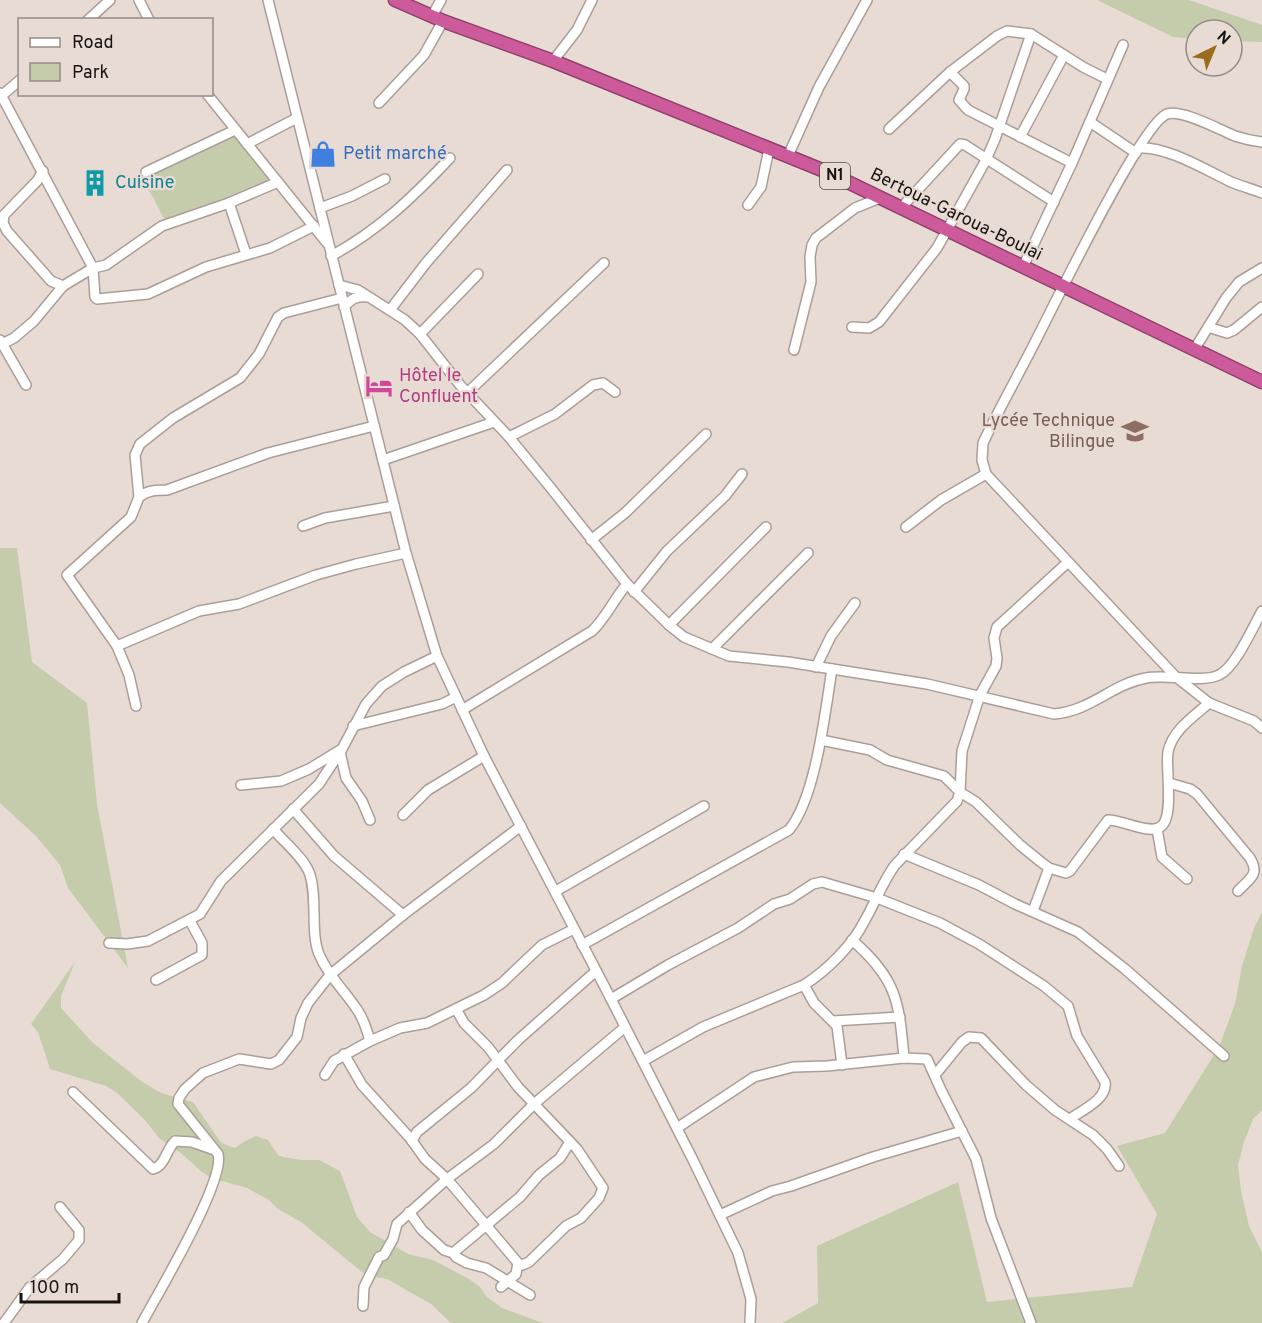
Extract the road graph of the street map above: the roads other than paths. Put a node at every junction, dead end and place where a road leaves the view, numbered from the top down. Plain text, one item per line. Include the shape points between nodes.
1 (110, 0) edge
2 (140, 0) edge
3 (268, 0) edge
4 (395, 0) edge
5 (441, 0) edge
6 (592, 0) edge
7 (867, 0) edge
8 (90, 18) edge
9 (148, 18) edge
10 (437, 19) junction
11 (1031, 34) junction
12 (1123, 45) dead end
13 (1064, 55) junction
14 (553, 61) junction
15 (950, 72) junction
16 (1107, 79) junction
17 (18, 82) edge
18 (1, 95) edge
19 (209, 96) edge
20 (380, 103) dead end
21 (297, 118) junction
22 (1090, 122) junction
23 (999, 126) junction
24 (889, 129) dead end
25 (235, 130) junction
26 (1020, 136) junction
27 (1262, 142) edge
28 (247, 144) junction
29 (769, 149) junction
30 (1138, 151) junction
31 (788, 156) junction
32 (450, 158) dead end
33 (986, 160) junction
34 (1072, 163) junction
35 (507, 170) dead end
36 (43, 171) junction
37 (146, 172) dead end
38 (385, 179) dead end
39 (278, 182) junction
40 (1262, 193) edge
41 (880, 198) junction
42 (1054, 202) junction
43 (229, 203) junction
44 (748, 205) dead end
45 (320, 208) junction
46 (901, 208) junction
47 (314, 226) junction
48 (947, 230) junction
49 (329, 245) junction
50 (246, 254) junction
51 (332, 256) junction
52 (604, 263) dead end
53 (1023, 267) junction
54 (93, 268) junction
55 (1261, 270) edge
56 (478, 274) dead end
57 (339, 285) junction
58 (63, 286) junction
59 (1063, 286) junction
60 (368, 297) junction
61 (343, 303) junction
62 (1262, 307) edge
63 (390, 310) junction
64 (852, 327) dead end
65 (1208, 327) junction
66 (420, 334) junction
67 (1, 342) edge
68 (794, 350) dead end
69 (1194, 350) junction
70 (1262, 382) edge
71 (26, 385) dead end
72 (615, 392) dead end
73 (467, 393) junction
74 (494, 422) junction
75 (374, 426) junction
76 (705, 434) dead end
77 (509, 437) junction
78 (383, 460) junction
79 (742, 474) dead end
80 (986, 474) junction
81 (140, 497) junction
82 (394, 506) junction
83 (303, 526) dead end
84 (766, 527) dead end
85 (906, 527) dead end
86 (591, 540) junction
87 (406, 553) junction
88 (808, 553) dead end
89 (1068, 563) junction
90 (631, 588) junction
91 (855, 603) dead end
92 (1262, 611) edge
93 (669, 625) junction
94 (117, 646) junction
95 (712, 649) junction
96 (437, 656) junction
97 (816, 667) junction
98 (832, 669) junction
99 (1175, 676) junction
100 (980, 695) junction
101 (456, 697) junction
102 (1209, 703) junction
103 (136, 706) dead end
104 (462, 710) junction
105 (353, 726) junction
106 (1262, 728) edge
107 (821, 740) junction
108 (341, 750) junction
109 (484, 756) junction
110 (1169, 783) junction
111 (241, 785) dead end
112 (960, 792) junction
113 (704, 806) dead end
114 (293, 809) junction
115 (402, 815) dead end
116 (370, 820) dead end
117 (521, 826) junction
118 (273, 829) junction
119 (1157, 829) junction
120 (904, 854) junction
121 (1049, 868) junction
122 (1258, 871) edge
123 (1187, 879) dead end
124 (556, 891) junction
125 (1238, 891) dead end
126 (877, 898) junction
127 (1033, 911) junction
128 (403, 915) junction
129 (190, 921) junction
130 (574, 929) junction
131 (852, 940) junction
132 (109, 943) dead end
133 (582, 945) junction
134 (596, 971) junction
135 (330, 975) junction
136 (156, 980) dead end
137 (804, 985) junction
138 (611, 999) junction
139 (456, 1009) junction
140 (900, 1017) junction
141 (833, 1021) junction
142 (625, 1027) junction
143 (370, 1041) junction
144 (344, 1054) junction
145 (1224, 1056) dead end
146 (904, 1058) junction
147 (643, 1061) junction
148 (498, 1062) junction
149 (842, 1065) junction
150 (325, 1075) dead end
151 (935, 1075) junction
152 (73, 1092) dead end
153 (534, 1104) junction
154 (1070, 1119) junction
155 (677, 1128) junction
156 (962, 1131) junction
157 (412, 1141) junction
158 (570, 1142) junction
159 (214, 1150) junction
160 (1119, 1166) dead end
161 (447, 1179) junction
162 (60, 1207) dead end
163 (409, 1212) junction
164 (720, 1215) junction
165 (486, 1224) junction
166 (453, 1253) junction
167 (518, 1263) junction
168 (504, 1283) junction
169 (530, 1294) dead end
170 (363, 1306) dead end
171 (4, 1323) edge
172 (142, 1323) edge
173 (750, 1323) edge
174 (1031, 1323) edge

1 - 8 street
2 - 9 street
3 - 21 street
4 - 10 highway, Bertoua-Garoua-Boulai / N1
5 - 10 street
6 - 14 street via 578,30
7 - 31 street via 819,87
10 - 14 highway, Bertoua-Garoua-Boulai / N1
10 - 20 street via 424,55
11 - 13 street
11 - 15 street via 1007,31
11 - 23 street
12 - 16 street
13 - 16 street
13 - 26 street
14 - 29 highway, Bertoua-Garoua-Boulai / N1
15 - 23 street via 964,86 960,103
15 - 24 street
16 - 22 street
17 - 18 street
18 - 36 street
19 - 25 street
21 - 28 street
21 - 45 street
22 - 30 street
22 - 34 street
23 - 26 street
23 - 33 street
25 - 28 street
25 - 37 street
26 - 34 street
27 - 30 street via 1170,113 1162,117
28 - 39 street
29 - 31 highway, Bertoua-Garoua-Boulai / N1
29 - 44 street via 761,187
30 - 40 street via 1153,147
30 - 59 street
31 - 41 highway, Bertoua-Garoua-Boulai / N1
32 - 51 street via 387,219
33 - 42 street
33 - 46 street via 965,145 957,145
33 - 48 street
34 - 42 street
35 - 63 street
36 - 54 street
36 - 58 street via 4,215 3,223 51,281
38 - 45 street
39 - 43 street
39 - 47 street
41 - 46 highway, Bertoua-Garoua-Boulai / N1
41 - 68 street via 855,208 812,245 811,282
42 - 53 street
43 - 50 street
43 - 54 street via 162,226 106,265
45 - 49 street
46 - 48 highway, Bertoua-Garoua-Boulai / N1
47 - 49 street
47 - 50 street via 270,248
48 - 53 highway, Bertoua-Garoua-Boulai / N1
48 - 64 street via 879,322 869,328
49 - 51 street
50 - 54 street via 206,267 148,294 102,300 95,297
51 - 57 street
52 - 73 street
53 - 59 highway, Bertoua-Garoua-Boulai / N1
54 - 58 street
55 - 65 street via 1239,282
56 - 66 street
57 - 60 street
57 - 61 street
58 - 67 street via 34,321 14,338
59 - 69 highway, Bertoua-Garoua-Boulai / N1
59 - 80 street via 982,443
60 - 61 street
60 - 63 street
61 - 75 street
61 - 81 street via 278,317 259,354 240,378 173,418 140,444 135,455
62 - 65 street via 1227,333
63 - 66 street
65 - 69 street
66 - 73 street
67 - 71 street
69 - 70 highway, Bertoua-Garoua-Boulai / N1
72 - 77 street via 603,383 593,385 555,414
73 - 74 street
74 - 77 street
74 - 78 street
75 - 78 street
75 - 81 street via 268,453 167,490 145,492
76 - 86 street via 625,513
77 - 86 street
78 - 82 street
79 - 90 street via 725,496
80 - 85 street via 941,500
80 - 89 street
81 - 94 street via 131,517 67,574
82 - 83 street via 325,518
82 - 87 street
84 - 93 street
86 - 90 street
87 - 94 street via 316,575 239,604 199,611
87 - 96 street
88 - 95 street
89 - 99 street
89 - 100 street via 997,627 996,666
90 - 93 street
90 - 104 street via 617,596 592,631
91 - 97 street via 831,636
92 - 99 street via 1230,666 1220,675 1206,679
93 - 95 street via 684,637
94 - 103 street
95 - 97 street via 729,656
96 - 101 street
96 - 105 street via 382,686
97 - 98 street
98 - 100 street
98 - 107 street
99 - 100 street via 1132,681 1092,704 1065,713 1054,714
99 - 102 street
100 - 112 street via 962,751
101 - 104 street
101 - 105 street
102 - 106 street
102 - 110 street via 1171,741
104 - 109 street
105 - 108 street
107 - 112 street via 870,750 887,760 944,776
107 - 133 street via 803,806 789,830
108 - 111 street via 281,781
108 - 114 street via 319,784
108 - 116 street via 346,778
109 - 115 street via 428,790
109 - 117 street
110 - 119 street via 1167,816
110 - 122 street via 1197,794
112 - 120 street via 952,807
112 - 121 street
113 - 124 street
114 - 118 street
114 - 128 street via 334,856
117 - 124 street
117 - 128 street
118 - 129 street via 221,881 206,908
118 - 135 street via 309,872 318,952
119 - 121 street via 1108,820 1070,871 1061,873
119 - 123 street via 1162,856
120 - 126 street via 886,877
120 - 127 street
121 - 127 street
122 - 125 street
124 - 130 street
126 - 131 street
126 - 138 street via 822,882 813,884
126 - 154 street via 940,923 979,944 1068,1006 1077,1036 1106,1088 1103,1095
127 - 145 street via 1078,932 1106,953
128 - 135 street
129 - 132 street via 148,940
129 - 136 street via 202,943 202,955
130 - 133 street
130 - 139 street via 542,945 494,989
131 - 137 street
131 - 140 street via 884,973
133 - 134 street
134 - 138 street
134 - 148 street
135 - 143 street via 358,1011
135 - 159 street via 308,1003 297,1037 279,1060 271,1064 239,1059 202,1072 179,1098 178,1104
137 - 141 street via 814,1003
137 - 147 street via 704,1027
138 - 142 street
139 - 143 street via 427,1023 400,1028
139 - 148 street
140 - 141 street
140 - 146 street
141 - 149 street via 839,1032
142 - 147 street
142 - 153 street
143 - 144 street
144 - 150 street
144 - 157 street via 362,1085
146 - 149 street
146 - 151 street via 927,1059
147 - 155 street
148 - 153 street
148 - 157 street via 417,1132
149 - 155 street via 793,1067 754,1077
151 - 154 street via 962,1042 975,1036 1026,1085
151 - 156 street
152 - 159 street via 153,1169 160,1166 174,1142 192,1142
153 - 158 street
153 - 161 street via 494,1144
154 - 160 street via 1093,1135
155 - 164 street
156 - 164 street via 772,1191
156 - 174 street
157 - 161 street
158 - 165 street via 560,1158
158 - 167 street via 600,1181 602,1192 581,1218 567,1226 537,1256 522,1265
159 - 172 street via 219,1161 210,1189 192,1232
161 - 163 street
161 - 165 street
162 - 171 street via 79,1230 79,1240 30,1287
163 - 166 street via 422,1230
163 - 170 street via 397,1224 393,1239 368,1277
164 - 173 street via 738,1253 751,1299
165 - 166 street
165 - 167 street
166 - 168 street
167 - 168 street via 516,1274
168 - 169 street

